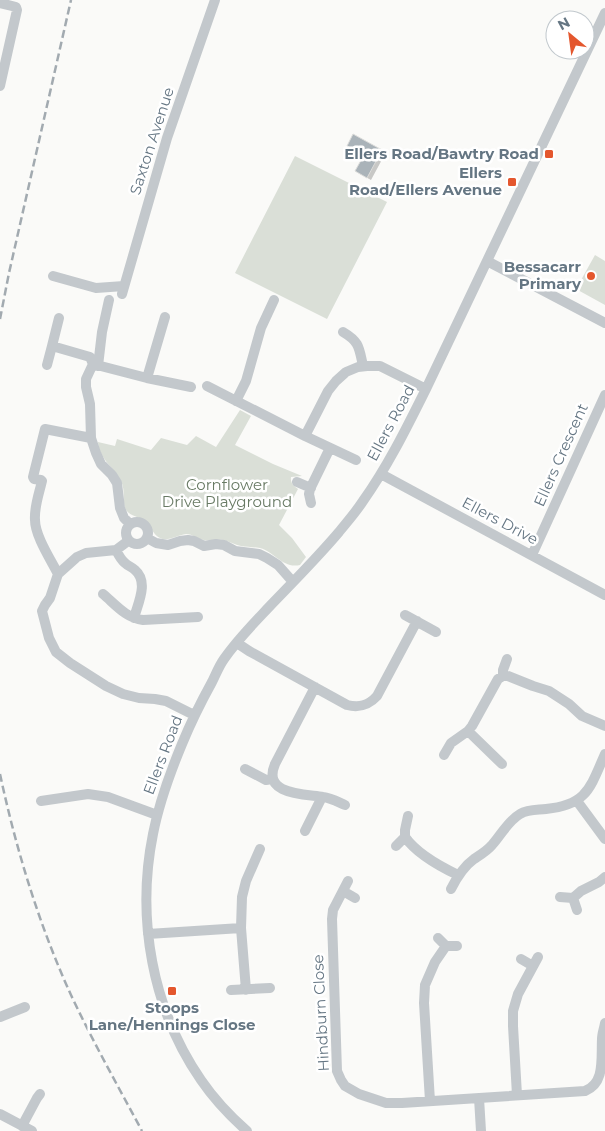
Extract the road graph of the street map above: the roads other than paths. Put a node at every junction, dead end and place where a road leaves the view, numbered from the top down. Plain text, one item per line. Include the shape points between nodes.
1 (215, 0) edge
2 (0, 3) edge
3 (605, 13) edge
4 (0, 86) edge
5 (486, 262) junction
6 (53, 276) dead end
7 (109, 300) dead end
8 (274, 300) dead end
9 (165, 317) dead end
10 (59, 318) dead end
11 (605, 323) edge
12 (343, 332) dead end
13 (52, 346) junction
14 (47, 365) dead end
15 (95, 365) junction
16 (363, 366) junction
17 (147, 378) junction
18 (207, 386) dead end
19 (191, 388) dead end
20 (426, 389) junction
21 (605, 395) edge
22 (236, 401) junction
23 (305, 436) junction
24 (91, 438) junction
25 (330, 448) junction
26 (356, 460) dead end
27 (381, 474) junction
28 (297, 482) dead end
29 (310, 488) junction
30 (311, 503) dead end
31 (130, 524) junction
32 (147, 538) junction
33 (128, 541) junction
34 (116, 550) junction
35 (532, 556) junction
36 (58, 574) junction
37 (293, 582) junction
38 (103, 594) dead end
39 (605, 595) edge
40 (405, 615) dead end
41 (198, 617) dead end
42 (134, 618) junction
43 (417, 621) junction
44 (436, 632) dead end
45 (237, 643) junction
46 (507, 659) dead end
47 (503, 676) junction
48 (315, 687) junction
49 (194, 715) junction
50 (605, 726) edge
51 (468, 731) junction
52 (444, 754) dead end
53 (605, 754) edge
54 (502, 764) dead end
55 (245, 769) dead end
56 (272, 779) junction
57 (322, 797) junction
58 (41, 801) dead end
59 (577, 801) junction
60 (345, 805) dead end
61 (157, 815) junction
62 (408, 816) dead end
63 (305, 831) dead end
64 (405, 836) junction
65 (605, 839) edge
66 (396, 846) dead end
67 (260, 849) dead end
68 (243, 859) dead end
69 (254, 863) junction
70 (458, 875) junction
71 (605, 877) edge
72 (348, 881) dead end
73 (451, 889) dead end
74 (343, 891) junction
75 (560, 897) dead end
76 (355, 898) dead end
77 (573, 898) junction
78 (577, 910) dead end
79 (241, 928) junction
80 (148, 934) junction
81 (457, 946) dead end
82 (521, 959) dead end
83 (270, 988) dead end
84 (230, 990) dead end
85 (246, 990) junction
86 (25, 1007) dead end
87 (0, 1017) edge
88 (605, 1024) edge
89 (40, 1094) dead end
90 (517, 1095) junction
91 (479, 1098) junction
92 (430, 1101) junction
93 (0, 1114) edge
94 (22, 1126) junction
95 (32, 1131) edge
96 (247, 1131) edge
97 (481, 1131) edge

1 - 6 street, Saxton Avenue via 167,138 123,290 96,288
2 - 4 street via 14,5 17,10
3 - 5 street, Ellers Road
5 - 11 street
5 - 20 street, Ellers Road
7 - 15 street
8 - 22 street
9 - 17 street
10 - 13 street
12 - 16 street via 356,342
13 - 14 street
13 - 15 street via 90,357
15 - 17 street
15 - 24 street via 86,379
16 - 20 street via 380,366
16 - 23 street via 346,372 336,381
17 - 19 street
18 - 22 street
20 - 27 street, Ellers Road
21 - 35 street, Ellers Crescent
22 - 23 street
23 - 25 street
24 - 31 street via 101,464 117,483 120,508
24 - 36 street via 46,429 33,477 42,481 34,522
25 - 26 street
25 - 29 street
27 - 35 street, Ellers Drive
27 - 37 street, Ellers Road via 338,533
28 - 29 street
29 - 30 street
31 - 32 street via 137,521 144,524 148,530
31 - 33 street via 125,534
32 - 33 street via 139,544
32 - 37 street via 168,545 188,540 204,546 224,545 235,551 258,554 278,566
33 - 34 street
34 - 36 street via 86,553
34 - 42 street via 123,562 142,579
35 - 39 street, Ellers Drive
36 - 49 street via 42,611 56,652 123,694 166,701
37 - 45 street, Ellers Road
38 - 42 street
40 - 43 street
41 - 42 street
43 - 44 street
43 - 48 street via 373,701 355,707
45 - 48 street
45 - 49 street, Ellers Road
46 - 47 street
47 - 50 street via 549,691 582,716
47 - 51 street via 498,678
48 - 56 street via 275,764
49 - 61 street, Ellers Road
51 - 52 street via 451,743
51 - 54 street
53 - 59 street via 591,786
55 - 56 street via 266,780
56 - 57 street via 291,793
57 - 60 street
57 - 63 street
58 - 61 street via 88,794 108,797
59 - 65 street
59 - 70 street via 567,806 520,813 491,847
61 - 80 street, Ellers Road via 146,889
62 - 64 street
64 - 66 street
64 - 70 street via 417,850
67 - 69 street
68 - 69 street
69 - 79 street via 242,897
70 - 73 street
71 - 77 street
72 - 74 street, Hindburn Close
74 - 76 street
74 - 92 street, Hindburn Close via 332,918 340,1080 359,1094 386,1103
75 - 77 street
77 - 78 street
79 - 80 street
79 - 85 street
80 - 96 street, Ellers Road via 161,1001 186,1057 201,1081
81 - 92 street via 442,942 425,985
82 - 90 street via 535,961 513,1011
83 - 85 street
84 - 85 street
86 - 87 street
88 - 90 street, Hindburn Close via 602,1039 604,1071 598,1084 585,1091
89 - 94 street
90 - 91 street, Hindburn Close
91 - 92 street, Hindburn Close
91 - 97 street
93 - 94 street
94 - 95 street

